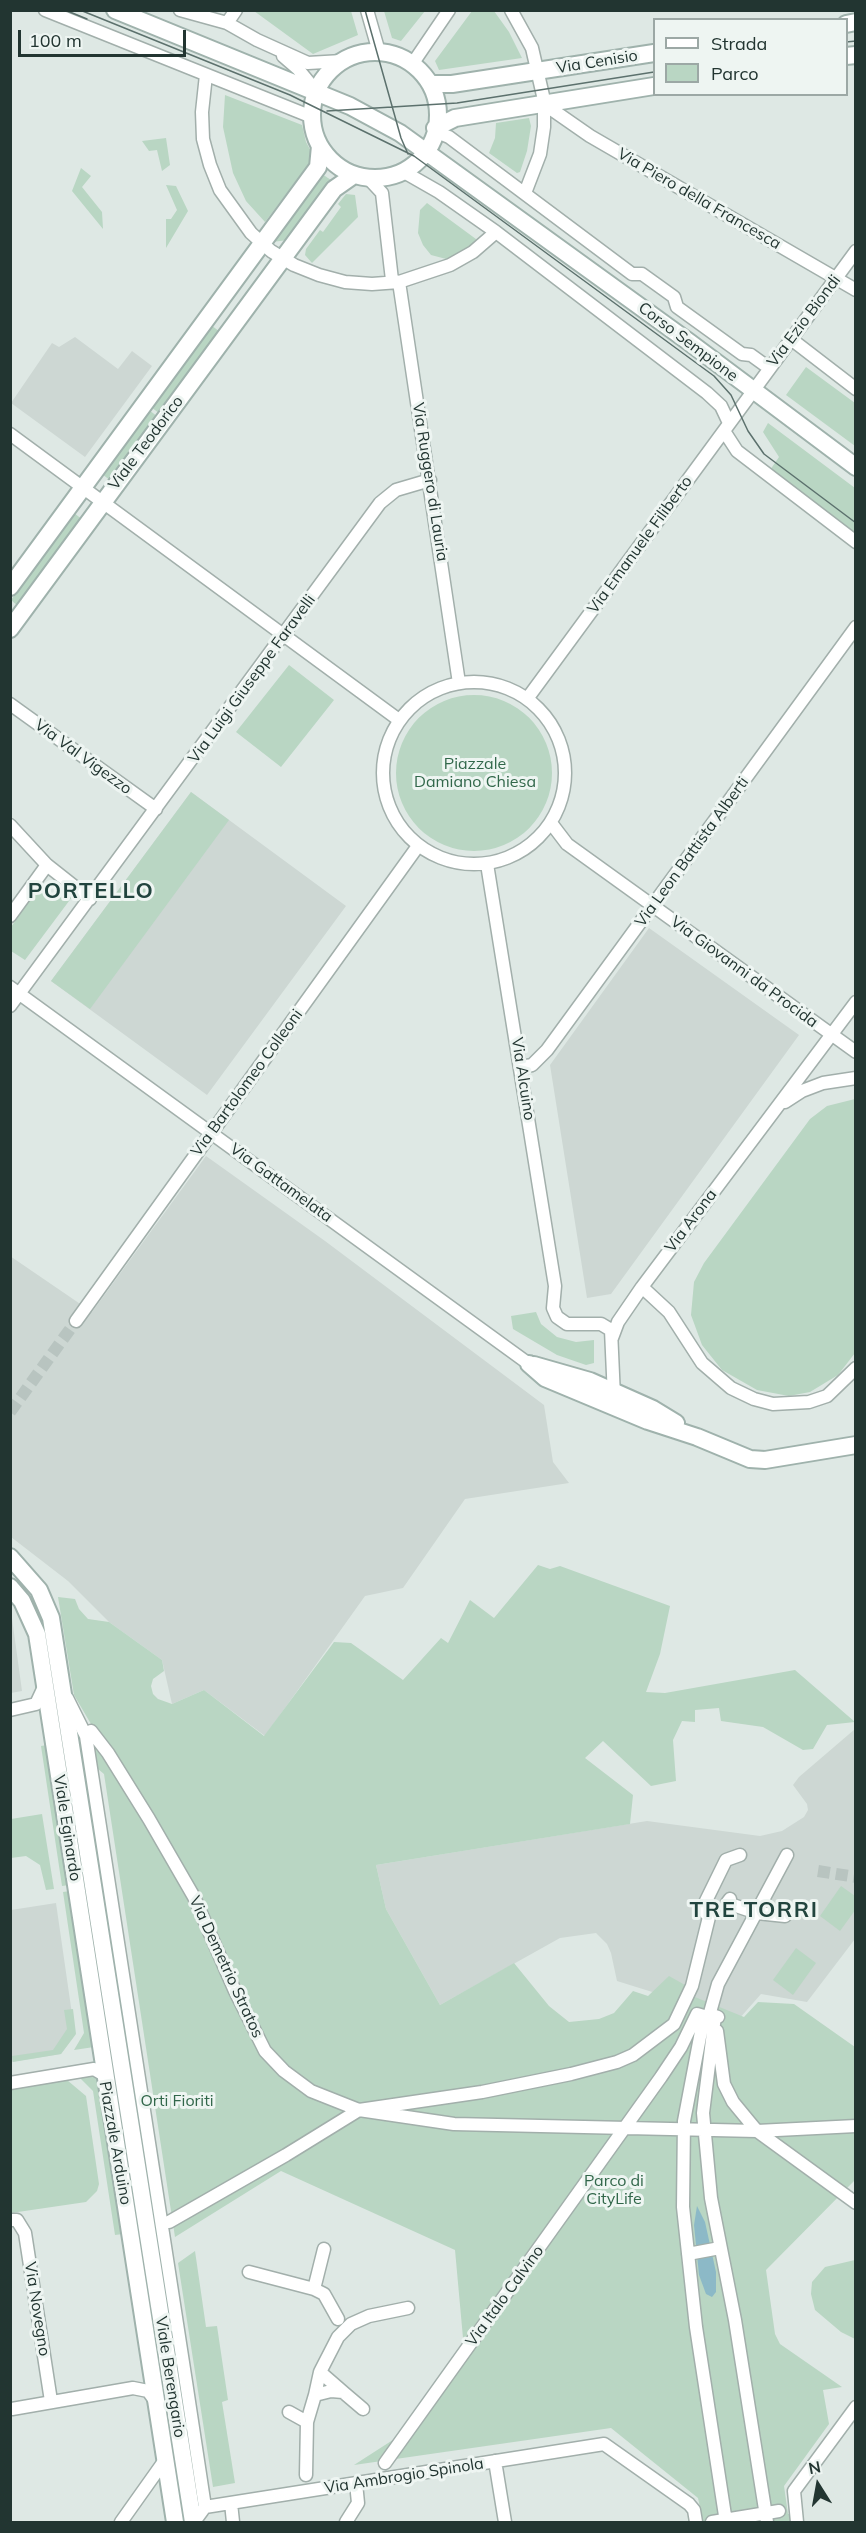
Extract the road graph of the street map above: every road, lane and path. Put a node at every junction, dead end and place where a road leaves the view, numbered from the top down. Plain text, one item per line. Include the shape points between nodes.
1 (45, 10) edge
2 (180, 10) edge
3 (216, 10) edge
4 (236, 10) edge
5 (367, 10) edge
6 (449, 10) edge
7 (511, 10) edge
8 (123, 12) edge
9 (227, 23) junction
10 (272, 47) junction
11 (379, 52) junction
12 (653, 53) edge
13 (342, 61) junction
14 (413, 63) junction
15 (539, 71) junction
16 (206, 75) junction
17 (432, 84) junction
18 (653, 86) edge
19 (316, 92) junction
20 (544, 104) junction
21 (312, 117) junction
22 (434, 129) junction
23 (320, 146) junction
24 (425, 150) junction
25 (404, 172) junction
26 (361, 177) junction
27 (525, 193) junction
28 (499, 235) junction
29 (263, 244) junction
30 (855, 252) edge
31 (283, 258) junction
32 (836, 278) junction
33 (399, 282) junction
34 (855, 290) edge
35 (791, 339) junction
36 (769, 368) junction
37 (855, 389) edge
38 (753, 391) junction
39 (726, 427) junction
40 (10, 434) edge
41 (855, 467) edge
42 (430, 480) junction
43 (84, 488) junction
44 (102, 502) junction
45 (855, 542) edge
46 (10, 587) edge
47 (855, 627) edge
48 (10, 629) edge
49 (286, 635) junction
50 (459, 683) junction
51 (527, 699) junction
52 (10, 704) edge
53 (399, 720) junction
54 (156, 810) junction
55 (551, 823) junction
56 (10, 825) edge
57 (418, 846) junction
58 (487, 864) junction
59 (47, 865) junction
60 (90, 899) junction
61 (652, 906) junction
62 (10, 916) edge
63 (15, 990) edge
64 (855, 1002) edge
65 (10, 1006) edge
66 (831, 1035) junction
67 (855, 1052) edge
68 (521, 1067) junction
69 (855, 1078) edge
70 (777, 1107) junction
71 (212, 1133) junction
72 (642, 1287) junction
73 (76, 1321) tunnel mouth
74 (612, 1339) junction
75 (529, 1364) joint
76 (855, 1368) edge
77 (614, 1398) junction
78 (855, 1445) edge
79 (10, 1557) edge
80 (10, 1587) edge
81 (45, 1683) junction
82 (10, 1710) edge
83 (91, 1731) dead end
84 (66, 1821) junction
85 (740, 1855) dead end
86 (787, 1855) dead end
87 (730, 1899) dead end
88 (758, 1913) junction
89 (785, 1916) dead end
90 (120, 2009) junction
91 (711, 2018) junction
92 (134, 2049) joint
93 (106, 2076) junction
94 (10, 2083) edge
95 (359, 2110) junction
96 (855, 2126) edge
97 (624, 2128) junction
98 (680, 2129) junction
99 (708, 2130) junction
100 (758, 2131) junction
101 (138, 2175) junction
102 (855, 2203) edge
103 (14, 2220) edge
104 (169, 2222) dead end
105 (148, 2232) joint
106 (130, 2235) joint
107 (324, 2249) dead end
108 (716, 2249) junction
109 (692, 2253) junction
110 (166, 2254) joint
111 (249, 2272) dead end
112 (314, 2289) junction
113 (408, 2308) dead end
114 (339, 2319) junction
115 (351, 2324) junction
116 (338, 2337) junction
117 (321, 2372) junction
118 (343, 2392) junction
119 (315, 2395) junction
120 (51, 2401) junction
121 (156, 2403) junction
122 (855, 2407) edge
123 (11, 2409) edge
124 (363, 2409) dead end
125 (289, 2412) dead end
126 (307, 2422) junction
127 (165, 2460) junction
128 (495, 2462) junction
129 (385, 2463) dead end
130 (306, 2475) dead end
131 (356, 2483) junction
132 (231, 2503) junction
133 (205, 2507) junction
134 (779, 2511) dead end
135 (766, 2518) edge
136 (726, 2521) edge
137 (712, 2522) edge
138 (121, 2523) edge
139 (175, 2523) edge
140 (193, 2523) edge
141 (233, 2523) edge
142 (346, 2523) edge
143 (505, 2523) edge
144 (696, 2523) edge
145 (797, 2523) edge

1 - 16 street
2 - 9 street
3 - 9 street
4 - 9 street
5 - 11 street
6 - 14 street
7 - 15 street
8 - 19 main road, Corso Sempione
9 - 10 street
10 - 13 street via 308,63
10 - 19 street via 298,69
11 - 13 main road
11 - 14 main road
12 - 15 main road, Via Cenisio
13 - 19 main road
14 - 17 main road
15 - 17 main road, Via Cenisio
15 - 20 street
16 - 21 street
16 - 29 street via 202,125 210,165 230,207
17 - 22 main road via 436,99
18 - 20 main road, Via Cenisio
19 - 21 main road
19 - 24 main road, Corso Sempione via 370,116
20 - 22 main road, Via Cenisio via 455,118
20 - 27 street via 540,154
20 - 32 street, Via Piero della Francesca via 590,136
21 - 23 main road
22 - 24 main road
22 - 27 street, Corso Sempione
23 - 26 main road via 331,161
23 - 29 main road, Viale Teodorico via 318,167
24 - 25 main road
24 - 38 main road, Corso Sempione
25 - 26 main road via 382,178
25 - 28 street, Corso Sempione via 440,192
26 - 31 main road, Viale Teodorico via 333,189
26 - 33 street, Via Ruggero di Lauria via 382,193 392,280
27 - 36 street, Corso Sempione via 632,274 642,274 674,297 677,307 742,354 751,355
28 - 33 street via 450,266
28 - 39 street, Corso Sempione via 712,396 721,406
29 - 31 street
29 - 43 main road, Viale Teodorico
30 - 32 street, Via Ezio Biondi
31 - 33 street via 332,279 372,284
31 - 44 main road, Viale Teodorico
32 - 34 street, Via Piero della Francesca
32 - 35 street, Via Ezio Biondi
33 - 42 street, Via Ruggero di Lauria
35 - 36 street, Via Ezio Biondi
35 - 37 street
36 - 38 street, Via Ezio Biondi
38 - 39 street, Via Emanuele Filiberto
38 - 41 main road, Corso Sempione
39 - 45 street, Corso Sempione via 737,451
39 - 51 street, Via Emanuele Filiberto
40 - 43 street
42 - 49 street, Via Luigi Giuseppe Faravelli via 396,490 380,503
42 - 50 street, Via Ruggero di Lauria
43 - 44 street
43 - 46 main road, Viale Teodorico
44 - 48 main road, Viale Teodorico
44 - 49 street
47 - 61 street, Via Leon Battista Alberti
49 - 53 street
49 - 54 street, Via Luigi Giuseppe Faravelli
50 - 51 street via 489,683
50 - 53 street via 424,696
51 - 55 street via 554,728 564,756 563,795
52 - 54 street, Via Val Vigezzo
53 - 57 street via 385,749 384,791 396,820
54 - 60 street, Via Luigi Giuseppe Faravelli
55 - 58 street via 525,849
55 - 61 street, Via Giovanni da Procida via 567,843
56 - 59 street
57 - 58 street via 449,861
57 - 71 street, Via Bartolomeo Colleoni
58 - 68 street, Via Alcuino
59 - 60 street
59 - 62 street
60 - 63 street, Via Luigi Giuseppe Faravelli
61 - 66 street, Via Giovanni da Procida
61 - 68 street, Via Leon Battista Alberti via 543,1055 532,1065
63 - 65 street
63 - 71 street, Via Gattamelata
64 - 66 street, Via Arona
66 - 67 street, Via Giovanni da Procida
66 - 70 street, Via Arona
68 - 74 street, Via Alcuino via 555,1295 554,1311 571,1325 604,1324 611,1330
69 - 70 street, Via Arona via 823,1083
70 - 72 street, Via Arona
71 - 73 street, Via Bartolomeo Colleoni
71 - 75 street, Via Gattamelata
72 - 74 street, Via Arona via 618,1322
72 - 76 street via 669,1312 702,1363 730,1388 754,1399 786,1405 809,1402 827,1395
74 - 77 street
75 - 77 main road via 545,1378
77 - 78 main road via 648,1421 750,1459
79 - 90 main road, Viale Eginardo via 39,1590 51,1618
80 - 81 main road, Viale Eginardo via 22,1601 37,1634
81 - 82 street via 36,1704
81 - 84 main road, Viale Eginardo
83 - 95 street, Via Demetrio Stratos via 195,1897 235,1991 266,2051 311,2091
84 - 90 main road via 81,1867 102,2000 106,2007
84 - 93 main road, Viale Eginardo
85 - 95 street via 726,1860 702,1909 710,1917 692,1986 674,2024 633,2055 537,2081
86 - 88 street
87 - 88 street via 727,1903
88 - 89 street
88 - 91 street via 718,1984
90 - 92 street, Viale Eginardo
90 - 101 main road, Viale Eginardo
91 - 97 street, Via Italo Calvino via 697,2014 681,2047
91 - 98 street
91 - 99 street via 703,2113
91 - 100 street via 724,2084 733,2102
92 - 110 street, Piazzale Arduino
93 - 94 street, Piazzale Arduino via 94,2069
93 - 101 main road via 116,2089 126,2151
93 - 106 main road, Piazzale Arduino
95 - 97 street, Via Demetrio Stratos via 454,2124
95 - 104 street
96 - 100 street
97 - 98 street, Via Demetrio Stratos
97 - 129 street, Via Italo Calvino
98 - 99 street, Via Demetrio Stratos
98 - 109 street via 683,2207
99 - 100 street
99 - 108 street
100 - 102 street
101 - 105 main road, Piazzale Arduino
103 - 120 street, Via Novegno via 25,2233
105 - 140 main road, Viale Berengario
106 - 121 main road, Viale Berengario
107 - 112 street
108 - 109 street
108 - 135 street via 737,2330
109 - 136 street via 696,2327
110 - 133 street, Viale Berengario
111 - 112 street
112 - 114 street via 324,2294
113 - 115 street
114 - 115 street
114 - 116 street
115 - 116 street
116 - 117 street
117 - 118 street
117 - 119 street
118 - 119 street
118 - 124 street
119 - 126 street
120 - 121 street via 137,2388 148,2391
120 - 123 street
121 - 127 main road, Viale Berengario
122 - 145 street via 794,2491
125 - 126 street
126 - 130 street
127 - 138 street
127 - 139 main road, Viale Berengario
128 - 131 street, Via Ambrogio Spinola
128 - 143 street
128 - 144 street, Via Ambrogio Spinola via 604,2444 689,2504
131 - 132 street, Via Ambrogio Spinola
131 - 142 street via 358,2503
132 - 133 street, Via Ambrogio Spinola
132 - 141 street
133 - 140 street, Viale Berengario
134 - 135 street
135 - 136 street
136 - 137 street

